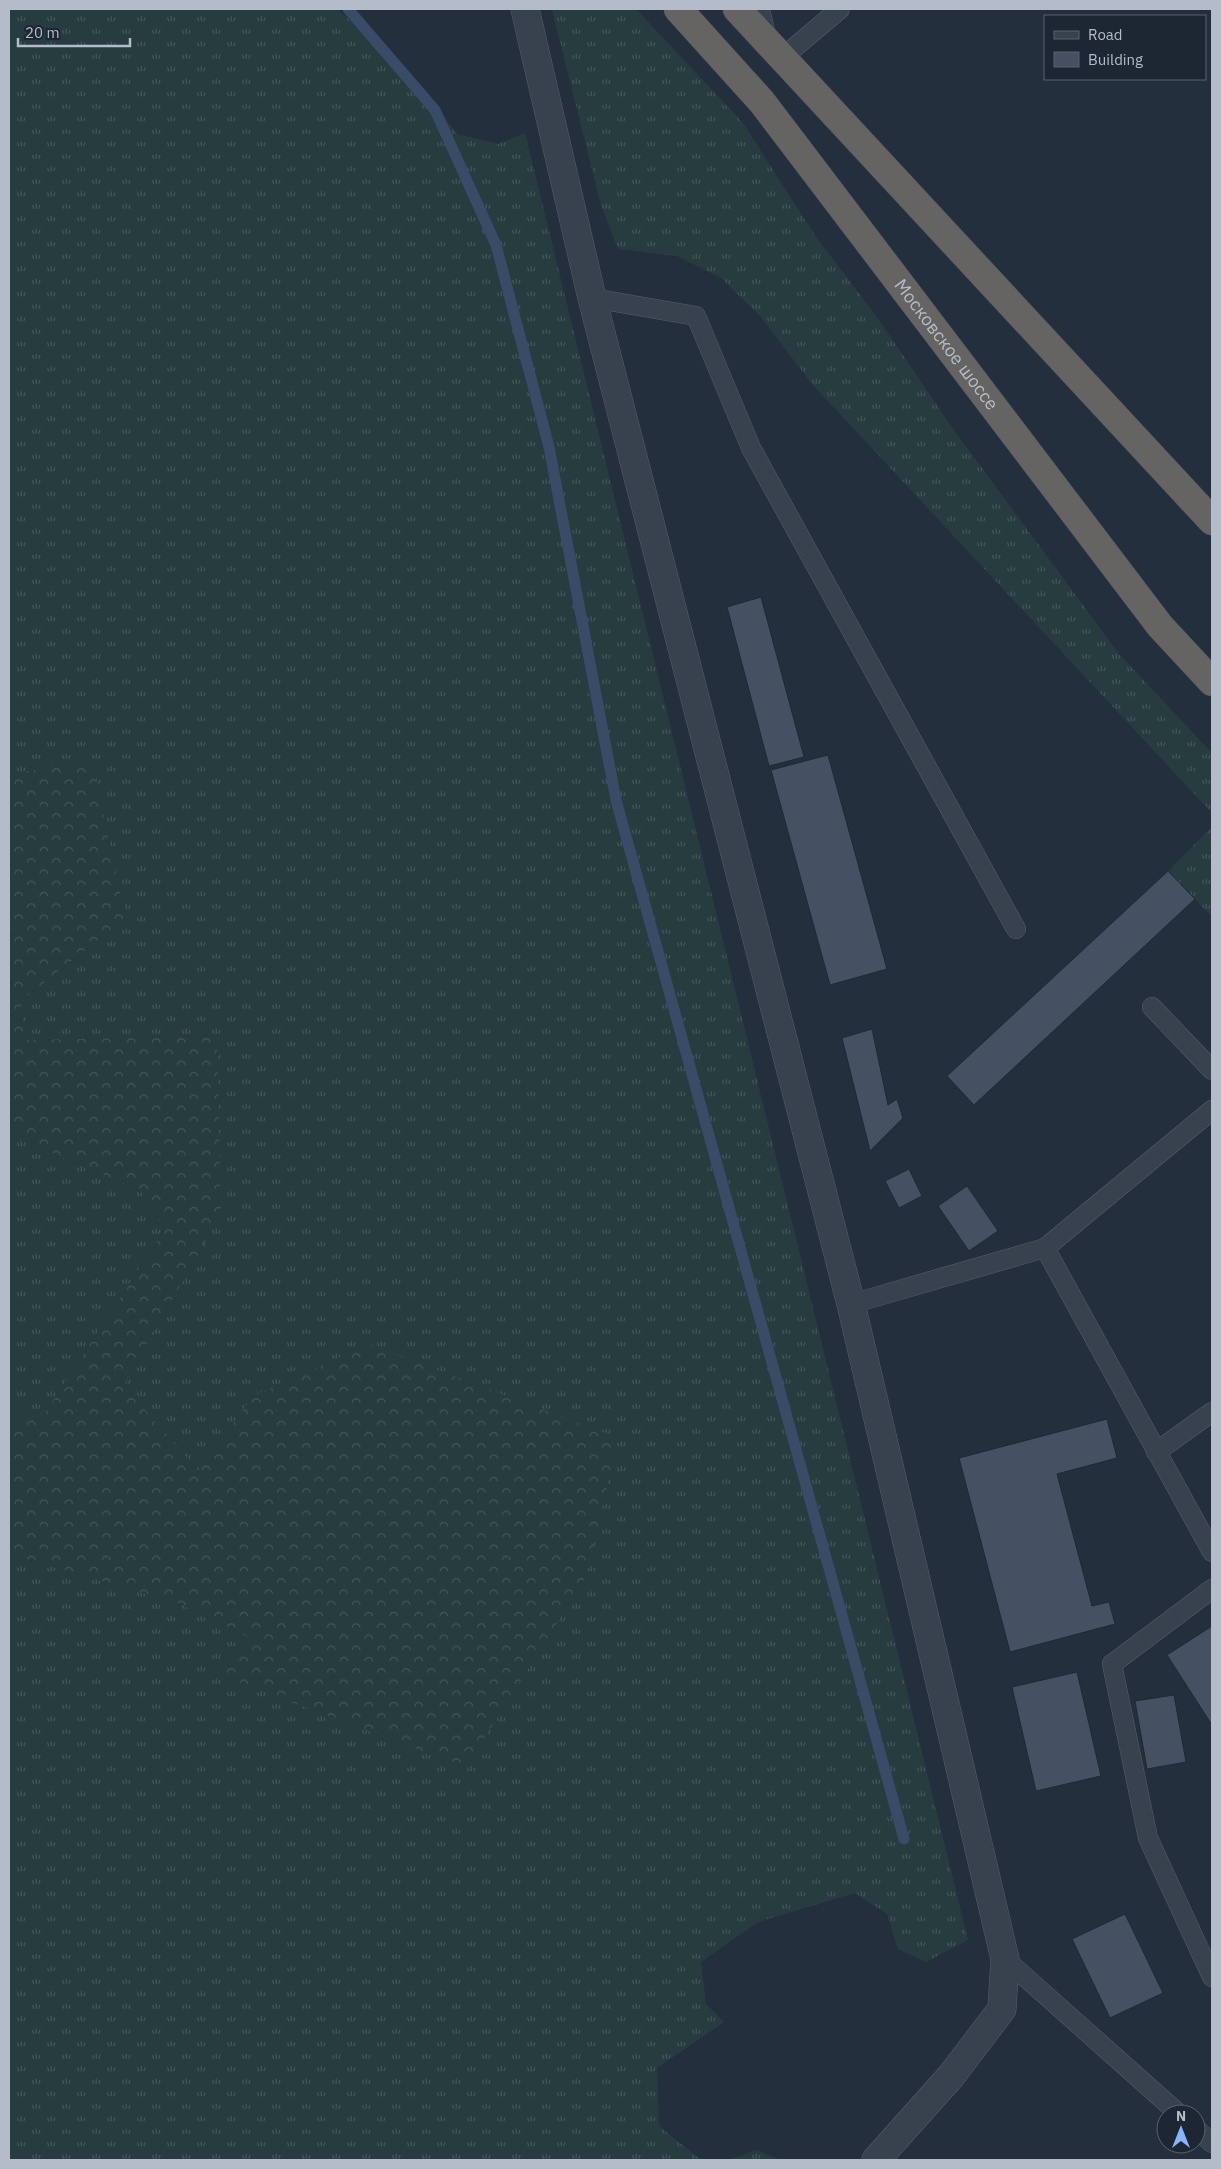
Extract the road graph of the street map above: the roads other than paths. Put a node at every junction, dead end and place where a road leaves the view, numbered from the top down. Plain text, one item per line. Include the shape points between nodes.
1 (525, 9) edge
2 (678, 9) edge
3 (737, 9) edge
4 (760, 9) edge
5 (840, 9) edge
6 (775, 50) junction
7 (592, 298) junction
8 (1212, 521) edge
9 (1212, 682) edge
10 (1016, 929) dead end
11 (1152, 1008) dead end
12 (1212, 1070) edge
13 (1212, 1110) edge
14 (1045, 1248) junction
15 (851, 1304) junction
16 (1212, 1412) edge
17 (1156, 1452) junction
18 (1212, 1552) edge
19 (1212, 1589) edge
20 (1005, 1959) junction
21 (1212, 1977) edge
22 (1169, 2104) edge
23 (876, 2160) edge

1 - 7 street
2 - 9 highway, Московское шоссе via 762,102 1154,618
3 - 6 highway
4 - 6 lane
5 - 6 lane
6 - 8 highway
7 - 10 lane via 696,316 751,448
7 - 15 street
11 - 12 lane
13 - 14 lane
14 - 15 lane
14 - 17 lane
15 - 20 street
16 - 17 lane
17 - 18 lane
19 - 21 lane via 1112,1664 1148,1838
20 - 22 lane
20 - 23 street via 1002,2009 951,2076

